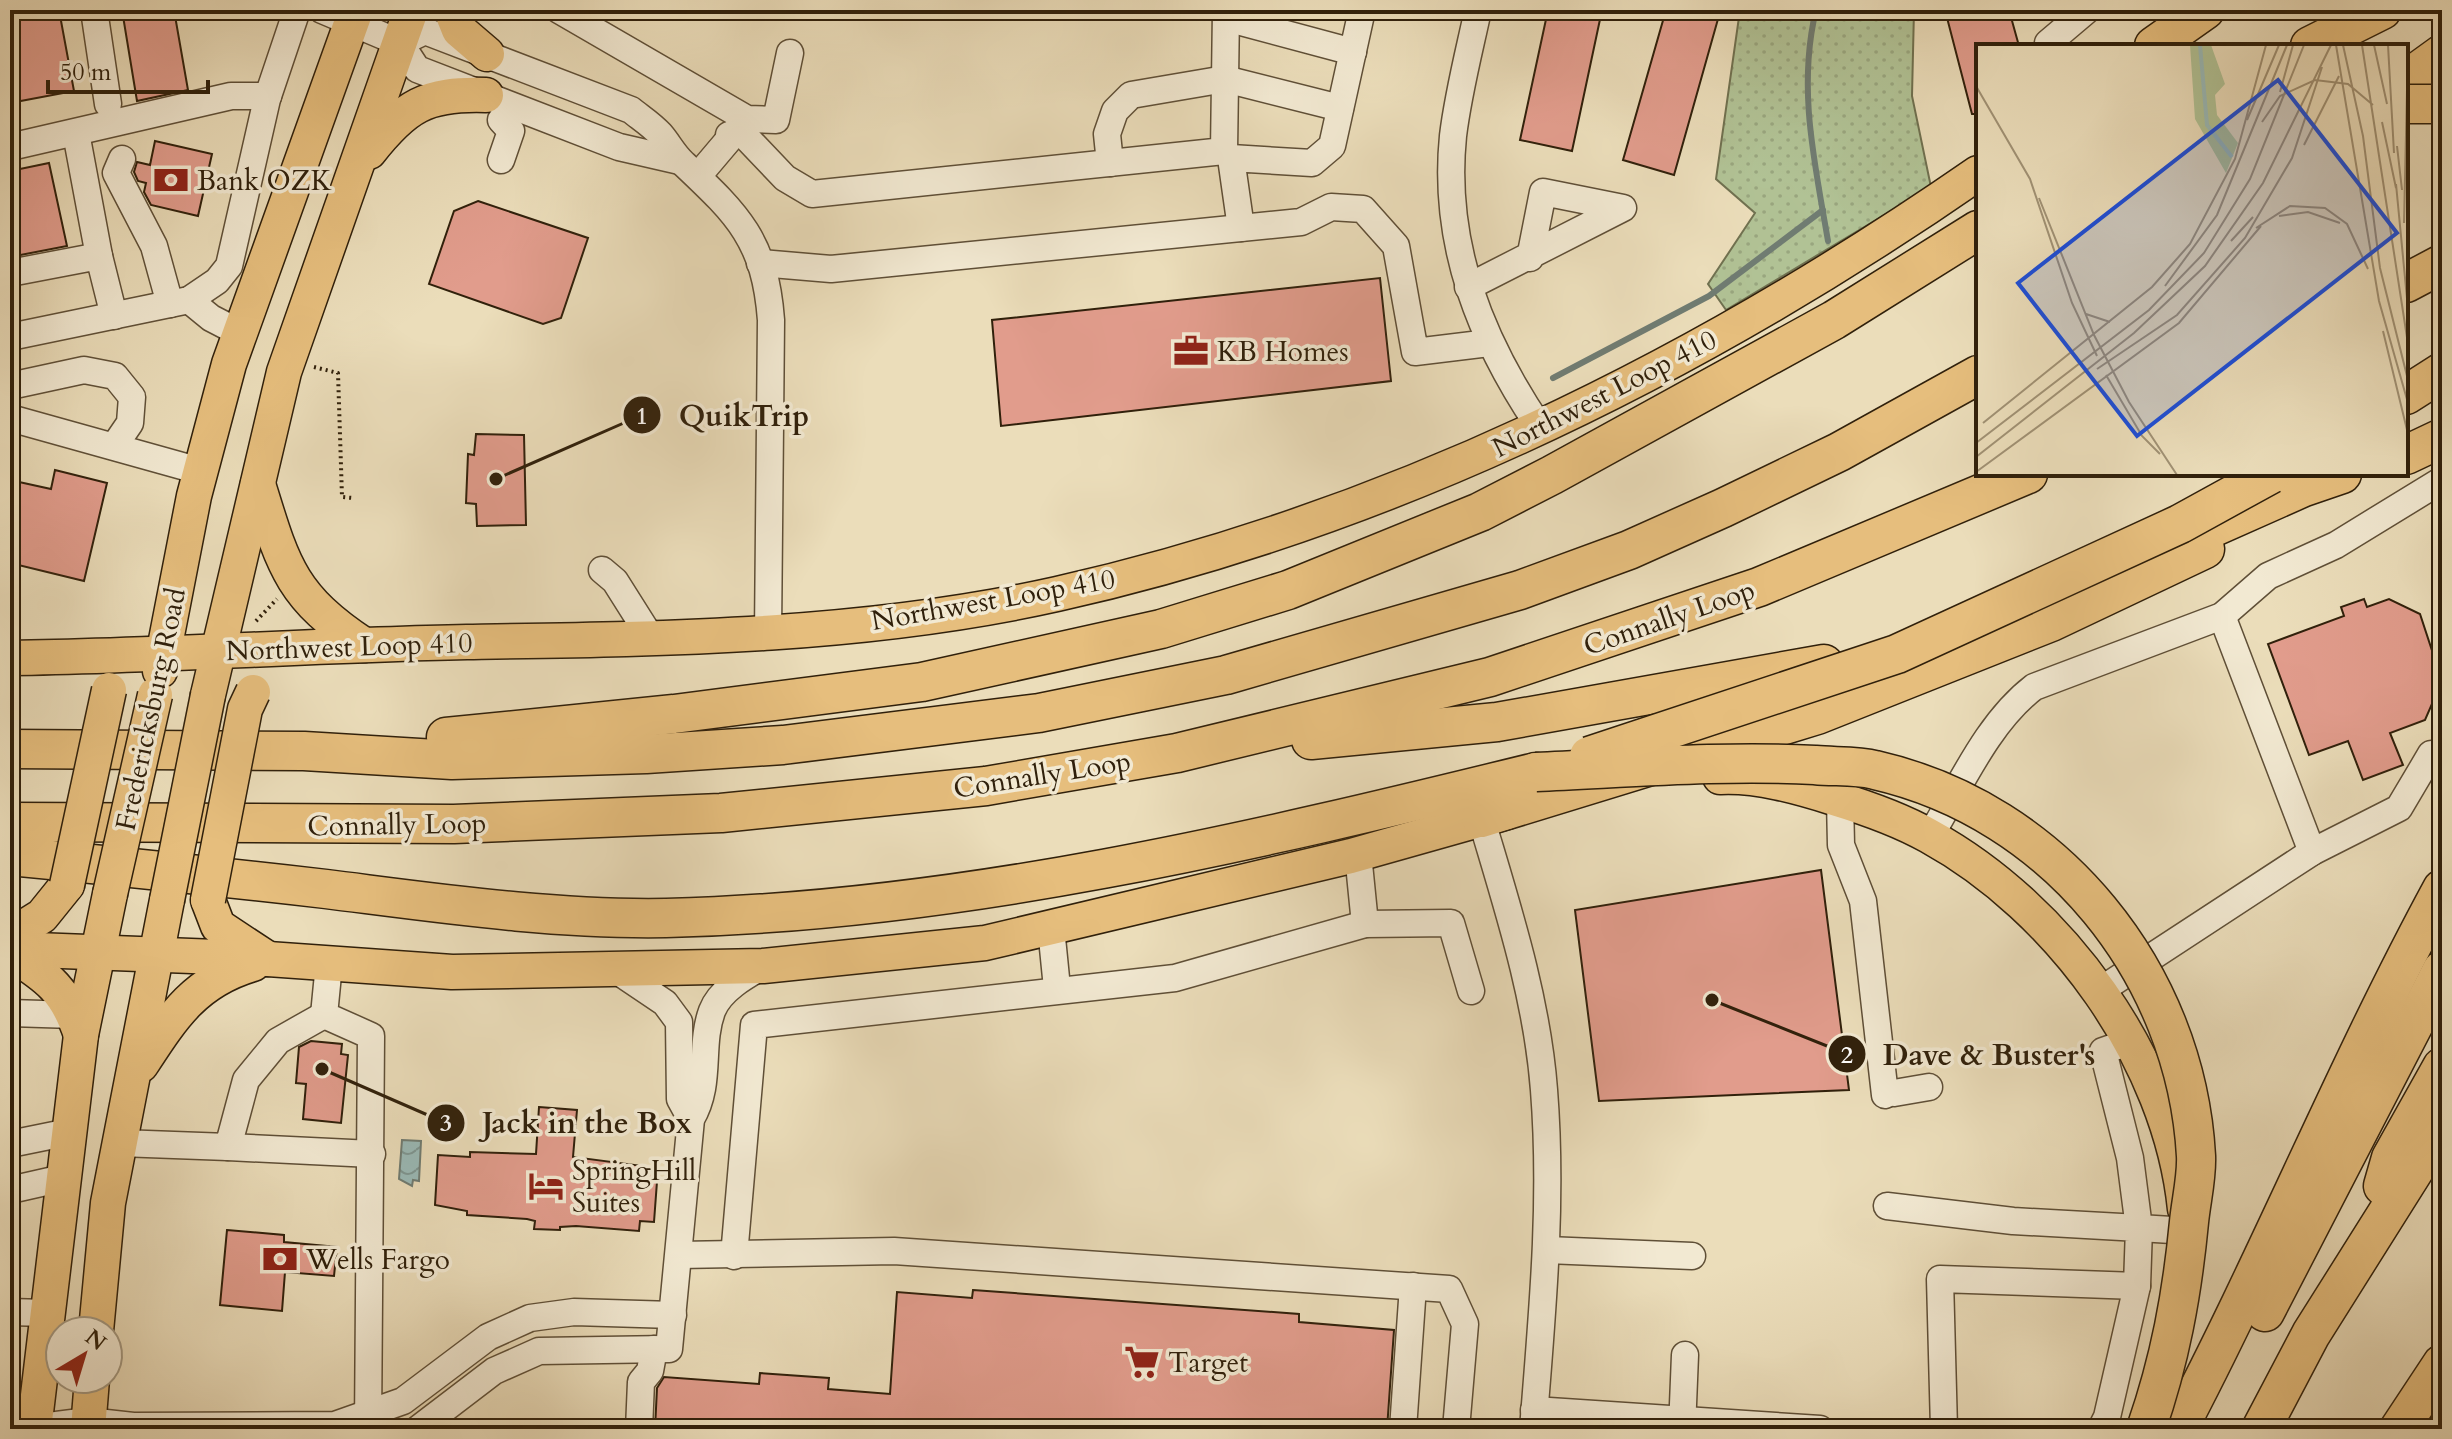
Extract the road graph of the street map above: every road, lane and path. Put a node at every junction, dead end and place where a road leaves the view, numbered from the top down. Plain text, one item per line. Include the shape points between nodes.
1 (94, 10) edge
2 (297, 10) edge
3 (411, 10) edge
4 (451, 10) edge
5 (559, 10) edge
6 (1362, 10) edge
7 (1478, 10) edge
8 (2087, 10) edge
9 (2177, 10) edge
10 (2205, 10) edge
11 (2382, 10) edge
12 (343, 14) edge
13 (1226, 14) edge
14 (400, 43) junction
15 (2049, 44) edge
16 (2140, 44) edge
17 (2157, 44) edge
18 (2314, 44) edge
19 (1353, 52) junction
20 (790, 53) dead end
21 (487, 54) junction
22 (2442, 54) edge
23 (1225, 79) junction
24 (2408, 79) edge
25 (268, 96) junction
26 (2442, 103) edge
27 (108, 104) dead end
28 (2408, 104) edge
29 (1340, 108) junction
30 (535, 114) junction
31 (499, 116) junction
32 (2408, 123) edge
33 (738, 127) junction
34 (76, 133) junction
35 (10, 147) edge
36 (1227, 155) junction
37 (122, 159) dead end
38 (501, 160) dead end
39 (1110, 163) junction
40 (689, 168) junction
41 (354, 172) junction
42 (1976, 174) edge
43 (1241, 228) junction
44 (1976, 231) edge
45 (1976, 253) edge
46 (99, 256) junction
47 (1530, 258) dead end
48 (760, 263) junction
49 (2442, 264) edge
50 (10, 273) edge
51 (2408, 282) edge
52 (1468, 287) junction
53 (180, 302) junction
54 (114, 316) junction
55 (1834, 320) junction
56 (240, 333) junction
57 (10, 337) edge
58 (1489, 343) junction
59 (312, 367) dead end
60 (2442, 372) edge
61 (1976, 376) edge
62 (10, 386) edge
63 (2408, 394) edge
64 (10, 418) edge
65 (1541, 429) junction
66 (115, 445) junction
67 (200, 471) junction
68 (2023, 476) edge
69 (2267, 476) edge
70 (2336, 476) edge
71 (2361, 476) edge
72 (2442, 480) edge
73 (258, 483) junction
74 (353, 498) dead end
75 (602, 570) dead end
76 (286, 588) dead end
77 (2222, 616) junction
78 (250, 620) dead end
79 (768, 634) junction
80 (651, 638) junction
81 (364, 645) junction
82 (301, 647) junction
83 (216, 650) junction
84 (164, 651) junction
85 (65, 657) junction
86 (10, 658) edge
87 (10, 749) edge
88 (304, 751) junction
89 (1177, 753) junction
90 (2431, 754) dead end
91 (1536, 772) junction
92 (1840, 800) junction
93 (1481, 818) junction
94 (10, 822) edge
95 (1930, 836) junction
96 (2312, 852) junction
97 (1358, 854) junction
98 (10, 856) edge
99 (2442, 889) edge
100 (1365, 924) junction
101 (1051, 928) junction
102 (10, 936) edge
103 (10, 951) edge
104 (97, 952) junction
105 (155, 955) junction
106 (268, 959) junction
107 (329, 964) junction
108 (763, 966) junction
109 (616, 970) junction
110 (2442, 970) edge
111 (1057, 988) junction
112 (1471, 991) dead end
113 (2098, 992) junction
114 (10, 1013) edge
115 (324, 1015) junction
116 (78, 1025) junction
117 (2129, 1042) junction
118 (2442, 1067) edge
119 (133, 1077) junction
120 (1929, 1087) dead end
121 (691, 1119) junction
122 (2442, 1126) edge
123 (69, 1132) junction
124 (120, 1143) junction
125 (10, 1144) edge
126 (228, 1147) junction
127 (372, 1154) junction
128 (63, 1178) junction
129 (10, 1190) edge
130 (1887, 1206) dead end
131 (2139, 1228) junction
132 (2188, 1231) junction
133 (2366, 1241) junction
134 (1547, 1250) junction
135 (679, 1255) junction
136 (734, 1256) junction
137 (1692, 1256) dead end
138 (1413, 1286) junction
139 (2137, 1286) junction
140 (10, 1312) edge
141 (46, 1313) junction
142 (98, 1315) edge
143 (673, 1315) junction
144 (654, 1349) junction
145 (1685, 1355) dead end
146 (2442, 1364) edge
147 (91, 1395) edge
148 (1533, 1420) edge
149 (368, 1422) edge
150 (1682, 1424) edge
151 (88, 1425) edge
152 (1777, 1427) edge
153 (31, 1428) edge
154 (418, 1429) edge
155 (639, 1429) edge
156 (1403, 1429) edge
157 (1456, 1429) edge
158 (1818, 1429) edge
159 (1944, 1429) edge
160 (2101, 1429) edge
161 (2146, 1429) edge
162 (2154, 1429) edge
163 (2178, 1429) edge
164 (2203, 1429) edge
165 (2261, 1429) edge
166 (2399, 1429) edge

1 - 27 street
2 - 25 street
3 - 14 main road, Fredericksburg Road
4 - 21 main road via 459,30
5 - 33 street
6 - 19 street
7 - 52 street via 1457,110 1451,177
8 - 15 street
9 - 16 main road
10 - 17 highway
11 - 18 highway
12 - 14 street
12 - 56 main road, Fredericksburg Road
13 - 19 street
13 - 23 street
14 - 21 street via 425,31
14 - 31 street via 417,69
14 - 41 main road, Fredericksburg Road
19 - 29 street
20 - 33 street via 776,120
21 - 40 street via 631,110 658,131
22 - 24 highway
23 - 29 street
23 - 36 street
23 - 39 street via 1131,95 1115,111 1107,134
25 - 34 street via 231,96
25 - 53 street via 229,266 217,281
26 - 28 highway, bridge
26 - 32 highway
29 - 36 street via 1332,146 1312,163
30 - 31 street
30 - 31 street
30 - 40 street
31 - 38 street
31 - 41 main road via 452,94 414,106 390,126
33 - 39 street via 785,178 812,194
33 - 40 street
34 - 35 street
34 - 46 street
36 - 39 street
36 - 43 street
37 - 53 street via 116,173
40 - 48 street via 743,224
41 - 73 main road, Fredericksburg Road via 298,329
42 - 65 main road, Northwest Loop 410 via 1818,279
43 - 48 street via 831,269
43 - 58 street via 1301,222 1331,207 1363,209 1396,246 1415,352
44 - 55 highway
45 - 55 highway
46 - 50 street
46 - 54 street
47 - 52 street
48 - 79 street via 771,320
49 - 51 highway
52 - 58 street
53 - 54 street
53 - 56 street
54 - 57 street
55 - 88 highway via 1480,512 1288,590 1131,636 922,682 674,714
56 - 67 main road, Fredericksburg Road
58 - 65 street
59 - 74 path via 338,373 342,497
60 - 63 highway
61 - 88 highway via 1839,452 1629,550 1492,599 1226,675 1039,713 783,745 452,760
62 - 66 street via 84,370 115,376 132,397 130,423
64 - 66 street
65 - 79 main road, Northwest Loop 410 via 1350,508 1189,559 1071,590 944,613
66 - 67 street
67 - 84 main road, Fredericksburg Road
68 - 89 highway, Connally Loop via 1759,587 1490,677
69 - 91 highway, bridge via 2167,530 1897,654
70 - 89 highway via 2017,609 1882,651 1497,722
71 - 93 highway via 2051,622 1817,715
72 - 77 street via 2336,545 2268,576
73 - 81 main road via 292,579 310,604
73 - 83 main road, Fredericksburg Road
75 - 80 street via 615,581
76 - 78 path via 257,621
77 - 95 street via 2034,687 2001,721
77 - 96 street
79 - 80 main road, Northwest Loop 410
80 - 81 main road, Northwest Loop 410
81 - 82 main road, Northwest Loop 410
82 - 83 main road, Northwest Loop 410
82 - 106 main road, bridge via 268,672 245,709 208,900 218,926
83 - 84 main road, Northwest Loop 410
83 - 105 main road, Fredericksburg Road, bridge
84 - 85 main road, Northwest Loop 410
84 - 104 main road, Fredericksburg Road, bridge
85 - 86 main road, Northwest Loop 410
85 - 102 main road, bridge via 93,667 109,690 67,885 42,916
87 - 88 highway
89 - 94 highway, Connally Loop via 986,786 721,813 454,824
90 - 96 street via 2399,808
91 - 98 highway via 1018,885 790,912 662,918 555,914
91 - 161 highway, bridge via 1768,762 1873,769 1946,791 2002,821 2101,908 2141,965 2177,1046 2196,1159 2168,1364
92 - 93 main road via 1804,788 1726,777 1637,781
92 - 95 main road
92 - 120 street via 1841,845 1863,901 1890,1094
93 - 97 main road
93 - 134 street via 1519,949 1544,1087
95 - 113 main road via 2025,906
96 - 113 street
97 - 100 street
97 - 101 main road
99 - 163 highway
100 - 111 street via 1175,978
100 - 112 street via 1451,923
101 - 108 main road via 985,943
101 - 111 street
103 - 104 main road
103 - 116 main road via 59,988
104 - 105 main road
104 - 116 main road, Fredericksburg Road
105 - 106 main road
105 - 119 main road, Fredericksburg Road
106 - 107 main road
106 - 119 main road via 222,973 204,985
107 - 109 main road via 452,972
107 - 115 street
108 - 109 main road
108 - 121 street via 725,993 712,1010 701,1102
109 - 121 street via 665,1003 679,1022 680,1099
110 - 164 highway
111 - 136 street via 754,1025
113 - 117 main road
114 - 116 street
115 - 126 street via 278,1041 246,1080
115 - 127 street via 371,1036
116 - 123 main road, Fredericksburg Road
117 - 131 street via 2103,1051 2130,1158
117 - 132 main road via 2172,1141
118 - 133 highway via 2391,1158
119 - 124 main road, Fredericksburg Road
121 - 135 street
122 - 133 highway
123 - 125 street
123 - 128 main road, Fredericksburg Road
124 - 126 street
124 - 142 main road, Fredericksburg Road via 108,1203
126 - 127 street
127 - 149 street
128 - 129 street
128 - 141 main road, Fredericksburg Road
130 - 131 street
131 - 132 street
131 - 139 street
132 - 162 main road via 2190,1259 2180,1340
133 - 165 highway
134 - 137 street
134 - 148 street
135 - 136 street
135 - 143 street
136 - 138 street via 894,1251
138 - 156 street
138 - 157 street via 1449,1289 1465,1324
139 - 159 street via 1940,1279
139 - 160 street
140 - 141 street
141 - 153 main road, Fredericksburg Road
143 - 144 street via 669,1349
143 - 149 street via 574,1312 530,1318 488,1337
144 - 154 street via 539,1351 494,1371
144 - 155 street via 650,1371 641,1382
145 - 150 street
146 - 166 highway
147 - 151 main road
148 - 150 street
149 - 151 street
150 - 152 street
151 - 153 street
152 - 158 street

